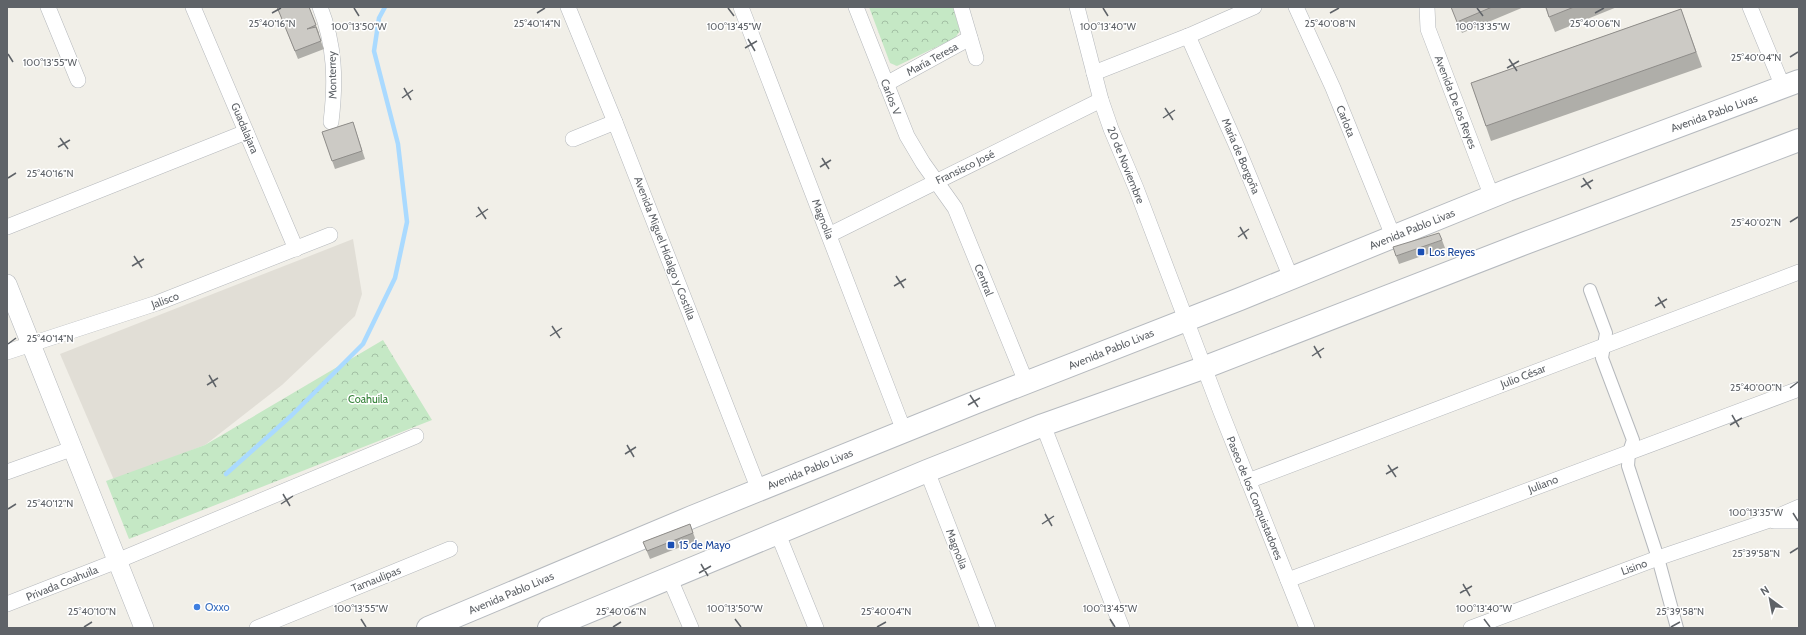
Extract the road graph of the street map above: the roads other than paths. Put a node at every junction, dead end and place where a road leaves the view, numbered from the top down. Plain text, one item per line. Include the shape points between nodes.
1 (48, 7) edge
2 (193, 7) edge
3 (320, 7) edge
4 (568, 7) edge
5 (741, 7) edge
6 (856, 7) edge
7 (961, 7) edge
8 (1077, 7) edge
9 (1254, 7) edge
10 (1296, 7) edge
11 (1427, 7) edge
12 (1750, 7) edge
13 (1188, 36) junction
14 (970, 38) junction
15 (976, 58) dead end
16 (1094, 73) junction
17 (78, 80) dead end
18 (886, 84) junction
19 (1791, 84) edge
20 (1101, 100) junction
21 (331, 122) dead end
22 (615, 122) junction
23 (246, 132) junction
24 (573, 138) dead end
25 (1799, 140) edge
26 (936, 181) junction
27 (1492, 197) junction
28 (7, 227) edge
29 (330, 235) dead end
30 (829, 235) junction
31 (1393, 236) junction
32 (296, 249) junction
33 (1799, 272) edge
34 (1290, 278) junction
35 (7, 284) edge
36 (1590, 290) dead end
37 (1185, 319) junction
38 (31, 344) junction
39 (1604, 346) junction
40 (7, 352) edge
41 (1204, 368) junction
42 (1026, 382) junction
43 (1799, 389) edge
44 (1043, 425) junction
45 (904, 431) junction
46 (416, 436) dead end
47 (74, 448) junction
48 (1629, 452) junction
49 (926, 471) junction
50 (7, 472) edge
51 (1248, 481) junction
52 (759, 490) junction
53 (1799, 507) edge
54 (1767, 521) junction
55 (1799, 521) edge
56 (778, 534) junction
57 (450, 548) dead end
58 (1658, 558) junction
59 (117, 561) junction
60 (670, 579) junction
61 (1288, 580) junction
62 (7, 604) edge
63 (144, 628) edge
64 (257, 628) edge
65 (428, 628) edge
66 (549, 628) edge
67 (691, 628) edge
68 (816, 628) edge
69 (988, 628) edge
70 (1122, 628) edge
71 (1307, 628) edge
72 (1470, 628) edge
73 (1677, 628) edge

1 - 17 street
2 - 23 street, Guadalajara
3 - 21 street, Monterrey via 331,42 334,66
4 - 22 street, Avenida Miguel Hidalgo y Costilla
5 - 30 street, Magnolia
6 - 18 street, Carlos V
7 - 14 street, María Teresa
8 - 16 street, 20 de Noviembre
9 - 13 street
10 - 31 street, Carlota via 1333,88
11 - 27 street, Avenida De los Reyes via 1428,29
12 - 19 street
13 - 16 street
13 - 34 street, María de Borgoña via 1238,149
14 - 15 street
14 - 18 street, María Teresa
16 - 20 street, 20 de Noviembre
18 - 26 street, Carlos V via 907,136 922,163
19 - 27 main road, Avenida Pablo Livas
20 - 26 street, Fransisco José
20 - 37 street, 20 de Noviembre
22 - 24 street
22 - 52 street, Avenida Miguel Hidalgo y Costilla
23 - 28 street
23 - 32 street, Guadalajara
25 - 41 main road
26 - 30 street, Fransisco José
26 - 42 street, Central via 955,208
27 - 31 main road, Avenida Pablo Livas
29 - 32 street, Jalisco
30 - 45 street, Magnolia
31 - 34 main road, Avenida Pablo Livas
32 - 38 street, Jalisco via 157,303
33 - 39 street, Julio César
34 - 37 main road, Avenida Pablo Livas
35 - 38 street
36 - 39 street via 1606,333
37 - 41 street, 20 de Noviembre
37 - 42 main road, Avenida Pablo Livas
38 - 40 street, Jalisco
38 - 47 street
39 - 48 street via 1602,358 1633,440
39 - 51 street, Julio César
41 - 44 main road
41 - 51 street, Paseo de los Conquistadores
42 - 45 main road, Avenida Pablo Livas
43 - 48 street, Juliano
44 - 49 main road
44 - 70 street
45 - 52 main road, Avenida Pablo Livas
46 - 59 street
47 - 50 street
47 - 59 street
48 - 58 street via 1628,466
48 - 61 street, Juliano
49 - 56 main road
49 - 69 street, Magnolia
51 - 61 street, Paseo de los Conquistadores
52 - 65 main road, Avenida Pablo Livas
53 - 54 street, Lisino
54 - 55 street
54 - 58 street, Lisino
56 - 60 main road
56 - 68 street
57 - 64 street, Tamaulipas
58 - 72 street, Lisino
58 - 73 street
59 - 62 street, Privada Coahuila
59 - 63 street
60 - 66 main road
60 - 67 street
61 - 71 street, Paseo de los Conquistadores

